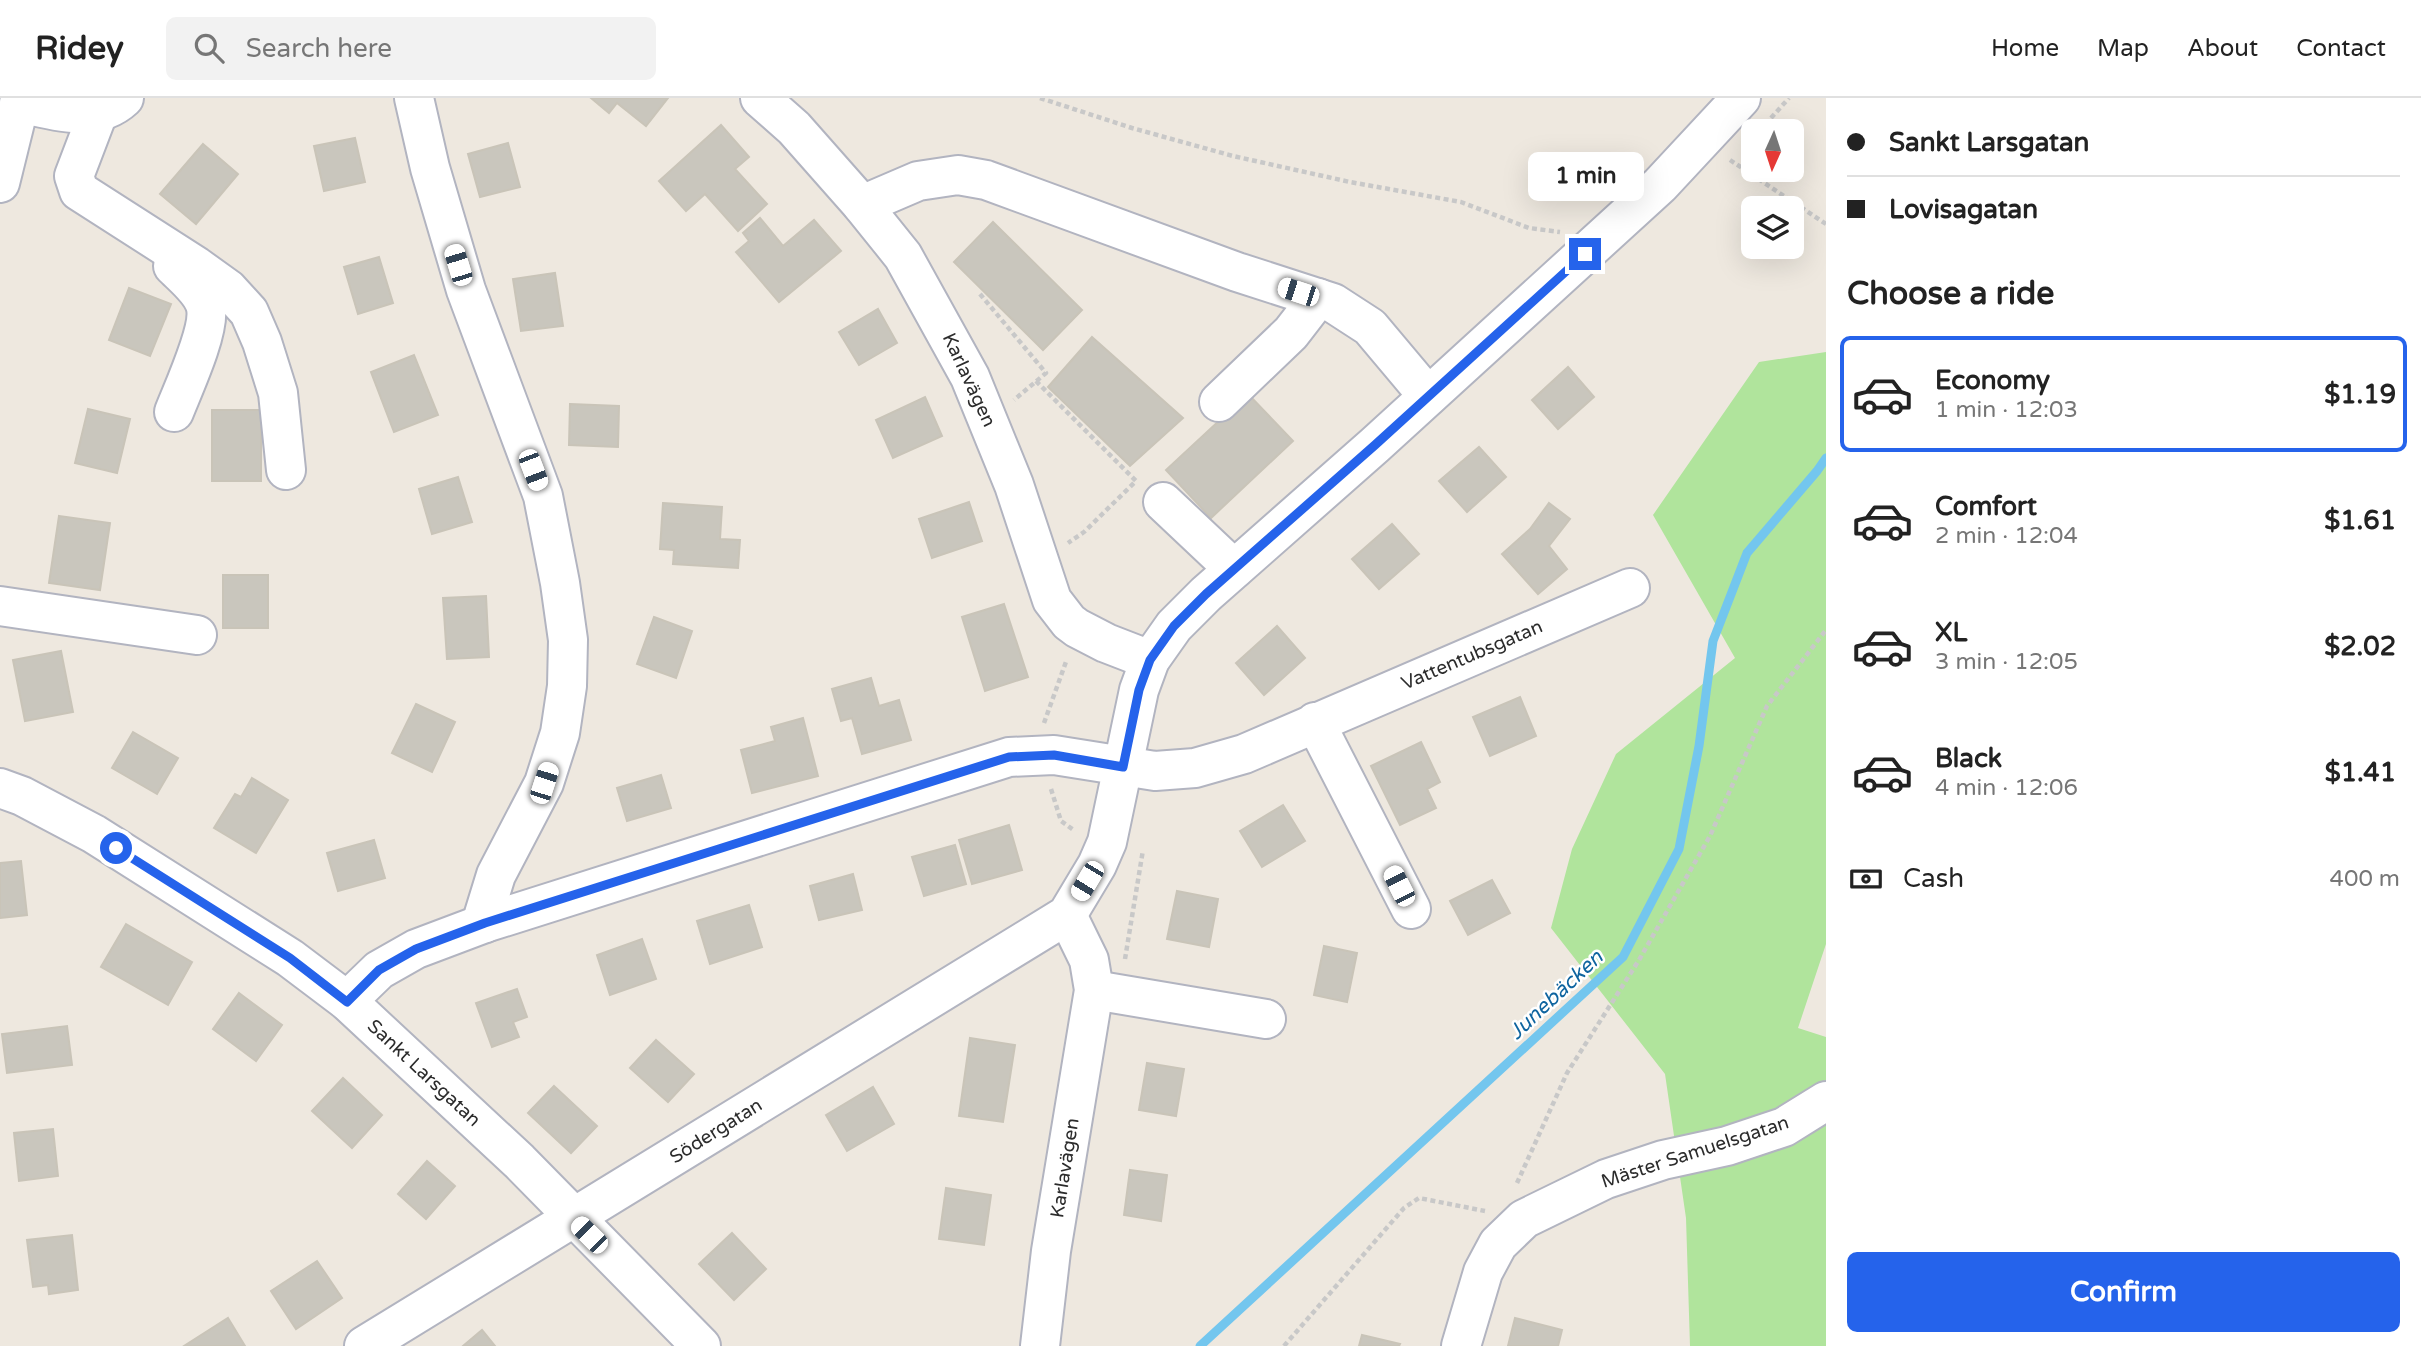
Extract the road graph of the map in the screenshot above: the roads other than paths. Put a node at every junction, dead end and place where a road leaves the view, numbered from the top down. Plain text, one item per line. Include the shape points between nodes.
1 (414, 98) edge
2 (760, 98) edge
3 (1741, 98) edge
4 (20, 101) edge
5 (111, 105) edge
6 (0, 183) edge
7 (862, 205) junction
8 (137, 230) junction
9 (1318, 298) junction
10 (1428, 396) junction
11 (1219, 402) dead end
12 (174, 412) dead end
13 (286, 470) dead end
14 (1163, 502) dead end
15 (1234, 569) junction
16 (1630, 589) dead end
17 (0, 606) edge
18 (197, 635) dead end
19 (1150, 660) junction
20 (1315, 722) junction
21 (1123, 767) junction
22 (0, 788) edge
23 (1411, 909) dead end
24 (1067, 915) junction
25 (485, 923) junction
26 (1094, 990) junction
27 (347, 1002) junction
28 (1266, 1019) dead end
29 (1826, 1101) edge
30 (573, 1218) junction
31 (698, 1345) edge
32 (364, 1346) edge
33 (1040, 1346) edge
34 (1461, 1346) edge

1 - 25 street via 466,290 543,496 568,639 560,733 544,783 496,875
2 - 7 street, Karlavägen via 794,128
3 - 10 street via 1660,185
4 - 5 street via 78,114
4 - 6 street
5 - 8 street via 74,176 79,191
7 - 9 street via 918,181 958,175 986,180
7 - 19 street, Karlavägen via 903,256 970,377 1014,485 1052,600 1069,622 1089,636
8 - 12 street via 195,288 206,307 204,331
8 - 13 street via 228,289 249,312 278,393
9 - 10 street via 1370,327
9 - 11 street via 1291,333
10 - 15 street
14 - 15 street
15 - 19 street via 1174,626
16 - 20 street, Vattentubsgatan
17 - 18 street
19 - 21 street
20 - 21 street, Vattentubsgatan via 1244,754 1195,768 1155,772
20 - 23 street
21 - 24 street via 1107,842
21 - 25 street, Vattentubsgatan via 1054,755 1009,757
22 - 27 street, Sankt Larsgatan via 94,834 290,958
24 - 26 street, Karlavägen via 1089,960
24 - 30 street, Södergatan
25 - 27 street, Vattentubsgatan via 416,949 379,970
26 - 28 street
26 - 33 street, Karlavägen
27 - 30 street, Sankt Larsgatan via 519,1161
29 - 34 street, Mäster Samuelsgatan via 1784,1127 1509,1207
30 - 31 street, Sankt Larsgatan
30 - 32 street, Södergatan

